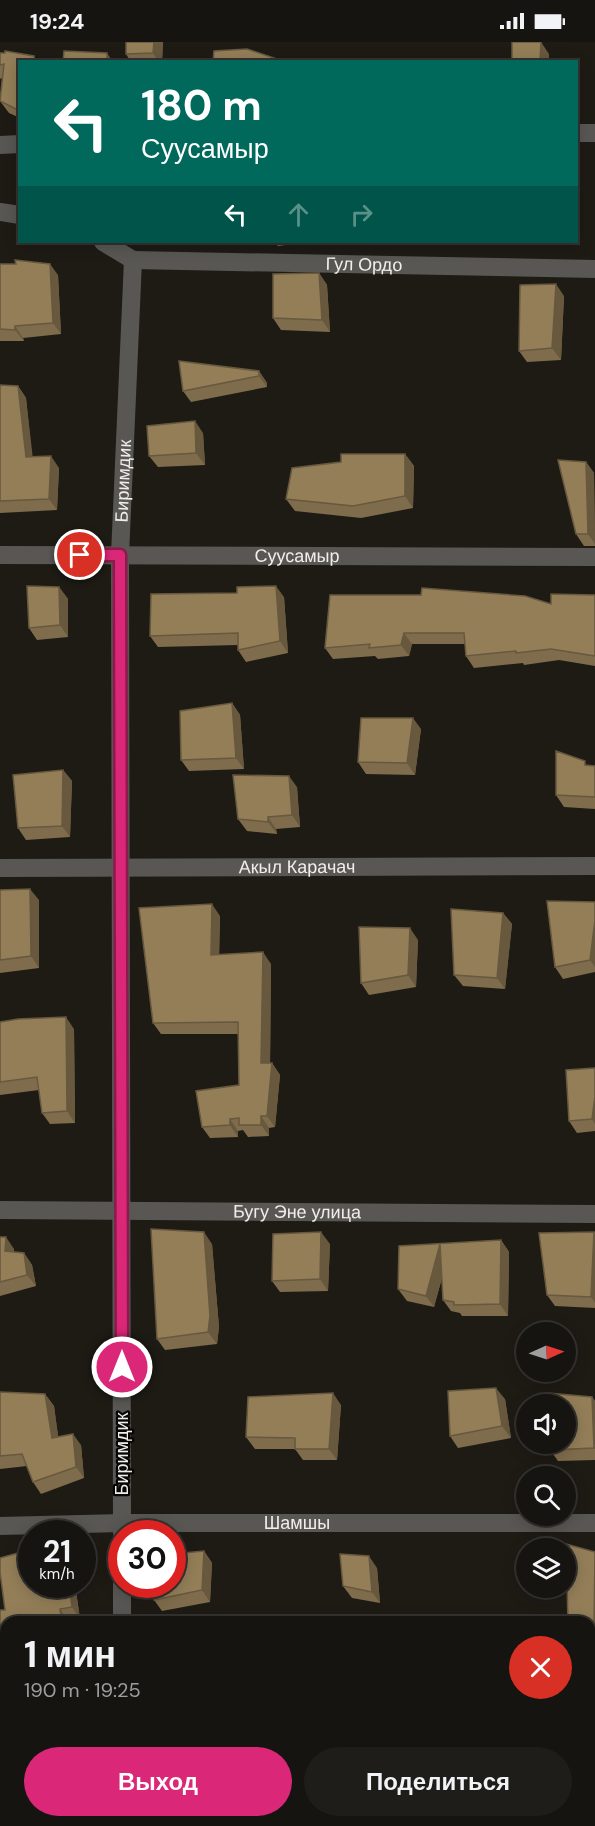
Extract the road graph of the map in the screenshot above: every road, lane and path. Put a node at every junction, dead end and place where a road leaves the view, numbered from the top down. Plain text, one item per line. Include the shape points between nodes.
1 (578, 133) edge
2 (595, 133) edge
3 (18, 144) edge
4 (0, 145) edge
5 (0, 212) edge
6 (18, 215) edge
7 (105, 243) edge
8 (133, 260) junction
9 (595, 269) edge
10 (0, 555) edge
11 (120, 555) junction
12 (595, 557) edge
13 (595, 866) edge
14 (121, 867) junction
15 (0, 868) edge
16 (0, 1210) edge
17 (121, 1210) junction
18 (595, 1214) edge
19 (122, 1520) edge
20 (595, 1523) edge
21 (0, 1526) edge
22 (186, 1527) edge
23 (108, 1528) edge
24 (122, 1598) edge
25 (122, 1616) edge

1 - 2 street
3 - 4 street
5 - 6 street
7 - 8 street
8 - 9 street, Гул Ордо
8 - 11 street, Биримдик
10 - 11 street, Суусамыр
11 - 12 street, Суусамыр
11 - 14 street, Биримдик
13 - 14 street, Акыл Карачач
14 - 15 street, Акыл Карачач
14 - 17 street, Биримдик
16 - 17 street, Бугу Эне улица
17 - 18 street, Бугу Эне улица
17 - 19 street, Биримдик
20 - 22 street, Шамшы
21 - 23 street, Шамшы
24 - 25 street

